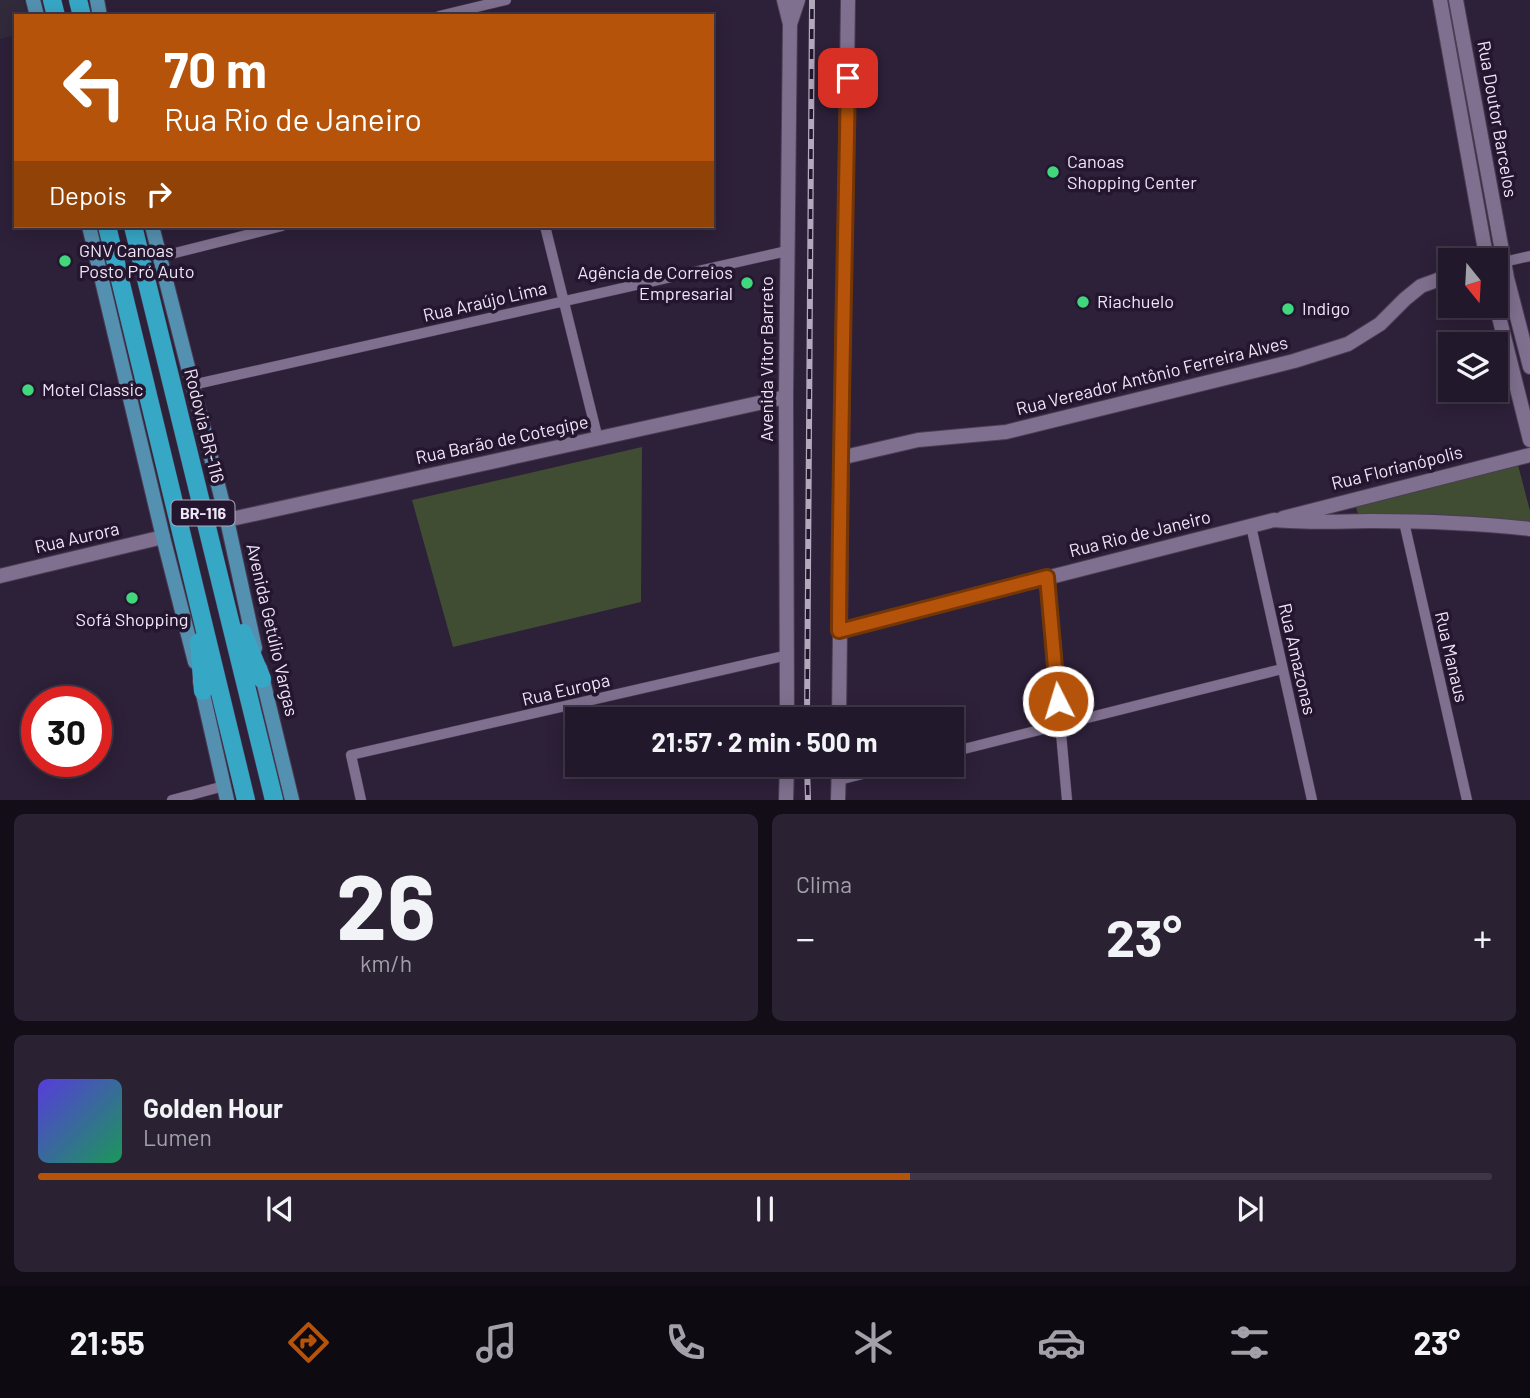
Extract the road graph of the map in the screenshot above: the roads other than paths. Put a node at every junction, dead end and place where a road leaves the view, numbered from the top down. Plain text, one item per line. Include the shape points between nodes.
1 (506, 0) edge
2 (784, 0) edge
3 (798, 0) edge
4 (849, 0) edge
5 (1440, 0) edge
6 (1456, 0) edge
7 (491, 2) edge
8 (446, 14) edge
9 (790, 24) junction
10 (89, 228) edge
11 (107, 228) edge
12 (134, 228) edge
13 (152, 228) edge
14 (274, 228) edge
15 (545, 228) edge
16 (1484, 248) edge
17 (1498, 248) edge
18 (787, 251) junction
19 (1530, 256) edge
20 (159, 257) junction
21 (1508, 260) edge
22 (1438, 280) edge
23 (1508, 290) edge
24 (563, 301) junction
25 (1499, 318) edge
26 (1530, 367) edge
27 (192, 385) junction
28 (786, 397) junction
29 (598, 439) junction
30 (1530, 440) edge
31 (1530, 455) edge
32 (840, 458) junction
33 (1346, 500) junction
34 (227, 520) junction
35 (1275, 520) junction
36 (1371, 521) junction
37 (1404, 522) junction
38 (1251, 526) junction
39 (1530, 529) edge
40 (163, 537) junction
41 (0, 576) edge
42 (1047, 577) junction
43 (223, 585) junction
44 (196, 593) junction
45 (839, 631) junction
46 (788, 655) junction
47 (1282, 669) junction
48 (262, 679) junction
49 (203, 691) junction
50 (787, 707) edge
51 (839, 707) edge
52 (1060, 726) junction
53 (964, 749) edge
54 (787, 777) edge
55 (839, 777) edge
56 (225, 793) edge
57 (172, 800) edge
58 (246, 800) edge
59 (274, 800) edge
60 (292, 800) edge
61 (361, 800) edge
62 (786, 800) edge
63 (838, 800) edge
64 (1067, 800) edge
65 (1312, 800) edge
66 (1467, 800) edge

1 - 7 street
2 - 9 main road, Avenida Vitor Barreto
3 - 9 main road
4 - 32 main road
5 - 16 main road, Rua Doutor Barcelos
6 - 17 main road, Rua Doutor Barcelos
7 - 8 street
9 - 18 main road, Avenida Vitor Barreto
10 - 40 main road
11 - 44 highway, BR-116
12 - 43 highway, Rodovia BR-116 / BR-116
13 - 20 main road, Avenida Getúlio Vargas
14 - 20 street
15 - 24 street
18 - 24 street, Rua Araújo Lima
18 - 28 main road, Avenida Vitor Barreto
19 - 21 street
20 - 27 main road, Avenida Getúlio Vargas
22 - 32 main road, Rua Vereador Antônio Ferreira Alves via 1421,286 1380,324 1348,344 1294,362 1006,432 918,440
23 - 26 main road, Rua Doutor Barcelos
24 - 27 street, Rua Araújo Lima
24 - 29 street
25 - 30 main road
27 - 34 main road, Avenida Getúlio Vargas
28 - 29 main road, Rua Barão de Cotegipe
28 - 46 main road, Avenida Vitor Barreto
29 - 34 main road, Rua Barão de Cotegipe
31 - 33 main road, Rua Florianópolis
32 - 45 main road
33 - 35 main road, Rua Florianópolis
33 - 36 main road via 1348,512
34 - 48 main road, Avenida Getúlio Vargas
35 - 36 main road, Rua Rio de Janeiro
35 - 38 main road, Rua Rio de Janeiro
36 - 37 main road, Rua Rio de Janeiro
37 - 39 main road, Rua Rio de Janeiro
37 - 66 street, Rua Manaus
38 - 42 main road, Rua Rio de Janeiro
38 - 47 street, Rua Amazonas
40 - 41 main road, Rua Aurora
40 - 49 main road
42 - 45 main road, Rua Rio de Janeiro
42 - 52 street
43 - 48 highway, BR-116
43 - 59 highway, Rodovia BR-116 / BR-116
44 - 49 highway, BR-116
44 - 58 highway, BR-116
45 - 51 main road
46 - 50 main road, Avenida Vitor Barreto
46 - 61 street, Rua Europa via 351,755
47 - 52 street
47 - 65 street, Rua Amazonas
48 - 60 main road, Avenida Getúlio Vargas
49 - 56 main road
52 - 53 street
52 - 64 street
54 - 62 main road
55 - 63 main road
56 - 57 street

